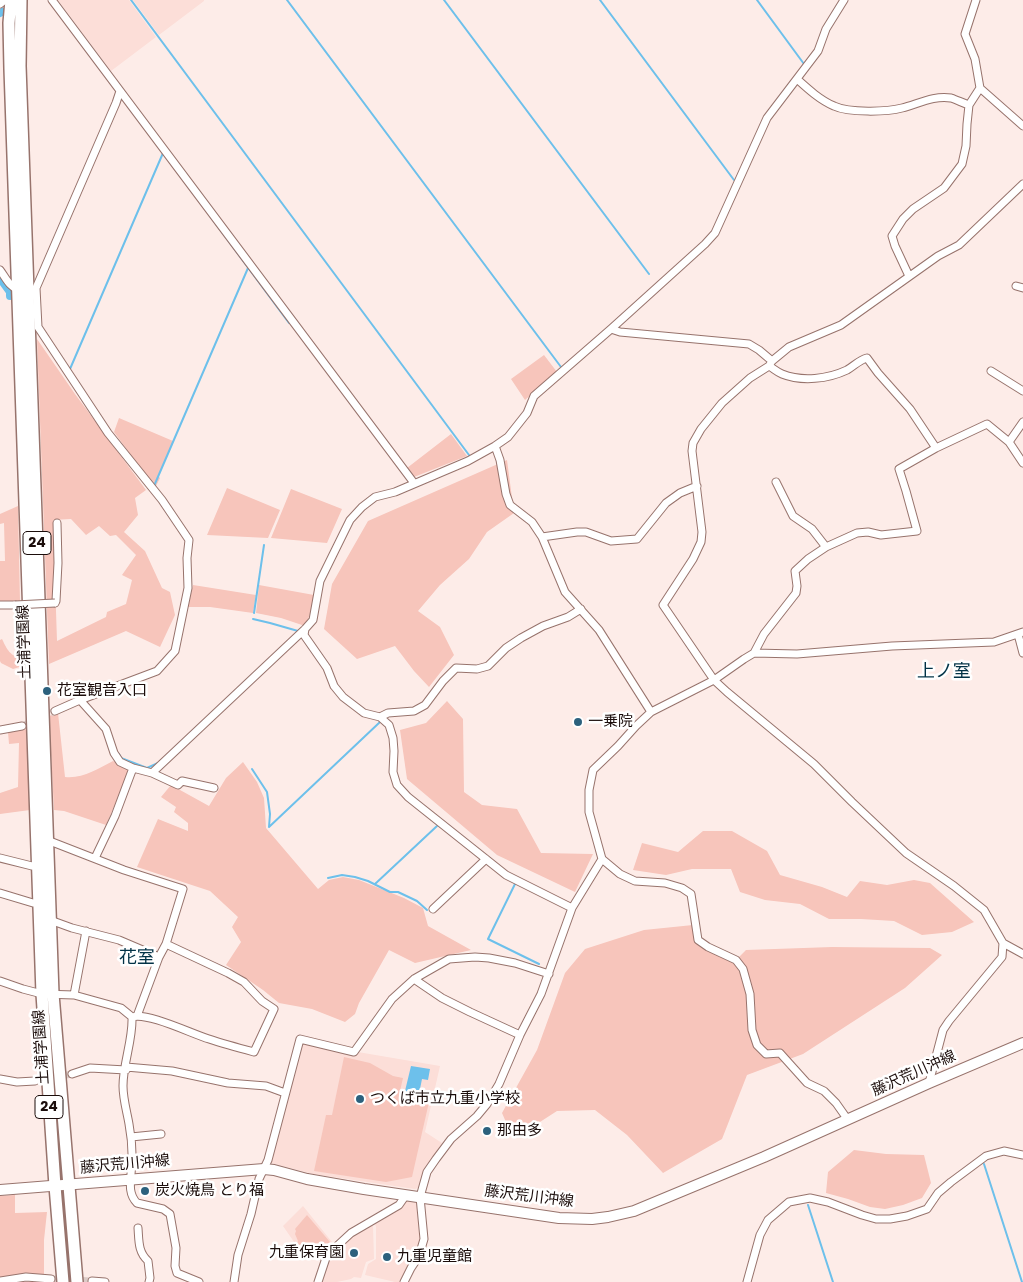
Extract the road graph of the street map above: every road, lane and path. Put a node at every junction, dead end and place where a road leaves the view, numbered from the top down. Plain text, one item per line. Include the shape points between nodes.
1 (5, 0) edge
2 (10, 0) edge
3 (21, 0) edge
4 (52, 0) edge
5 (844, 0) edge
6 (976, 0) edge
7 (0, 4) edge
8 (10, 48) edge
9 (796, 79) junction
10 (980, 88) junction
11 (119, 94) junction
12 (969, 105) junction
13 (1023, 126) edge
14 (1023, 184) edge
15 (0, 270) edge
16 (909, 276) junction
17 (27, 289) junction
18 (29, 326) junction
19 (611, 329) junction
20 (770, 363) junction
21 (991, 371) dead end
22 (1023, 391) edge
23 (1023, 422) edge
24 (1009, 442) junction
25 (495, 446) junction
26 (936, 448) junction
27 (1023, 463) edge
28 (776, 482) dead end
29 (414, 483) junction
30 (696, 486) junction
31 (56, 523) dead end
32 (542, 537) junction
33 (826, 547) junction
34 (0, 605) edge
35 (581, 608) junction
36 (305, 629) junction
37 (1021, 634) edge
38 (754, 653) junction
39 (1023, 653) edge
40 (37, 676) junction
41 (714, 680) junction
42 (80, 700) junction
43 (55, 711) tunnel mouth
44 (651, 712) junction
45 (380, 717) junction
46 (22, 726) tunnel mouth
47 (0, 730) edge
48 (133, 768) junction
49 (152, 773) junction
50 (214, 788) dead end
51 (47, 840) junction
52 (0, 858) edge
53 (95, 858) junction
54 (486, 859) junction
55 (602, 859) junction
56 (38, 866) junction
57 (0, 893) edge
58 (39, 903) junction
59 (572, 908) junction
60 (433, 909) dead end
61 (50, 920) junction
62 (86, 931) junction
63 (1003, 943) junction
64 (166, 944) junction
65 (1023, 954) edge
66 (159, 957) junction
67 (549, 974) junction
68 (414, 979) junction
69 (0, 980) edge
70 (48, 994) junction
71 (74, 995) junction
72 (134, 1016) junction
73 (520, 1035) junction
74 (1023, 1043) edge
75 (126, 1069) junction
76 (72, 1074) tunnel mouth
77 (0, 1080) edge
78 (35, 1080) tunnel mouth
79 (929, 1083) junction
80 (285, 1093) junction
81 (848, 1120) junction
82 (161, 1134) dead end
83 (131, 1137) junction
84 (1023, 1155) edge
85 (264, 1168) junction
86 (130, 1179) junction
87 (69, 1185) junction
88 (55, 1186) junction
89 (0, 1190) edge
90 (406, 1195) junction
91 (420, 1197) junction
92 (138, 1228) dead end
93 (51, 1279) dead end
94 (0, 1280) edge
95 (92, 1281) edge
96 (63, 1282) edge
97 (77, 1282) edge
98 (105, 1282) edge
99 (149, 1282) edge
100 (199, 1282) edge
101 (234, 1282) edge
102 (318, 1282) edge
103 (404, 1282) edge
104 (747, 1282) edge

1 - 7 street
2 - 8 main road, 土浦学園線 / 24
3 - 8 main road, 土浦学園線 / 24
4 - 11 street
5 - 9 street via 826,29 818,51
6 - 10 street via 965,34 975,60
8 - 17 main road, 土浦学園線 / 24
9 - 12 street via 821,99 849,109 883,111 934,98 950,98
9 - 19 street via 767,118 715,233
10 - 12 street
10 - 13 street
11 - 17 street
11 - 29 street
12 - 16 street via 962,164 944,188 912,209 892,236
14 - 16 street via 958,245
15 - 17 street via 12,287
16 - 20 street via 841,325 789,347
17 - 18 main road, 土浦学園線 / 24
17 - 18 street
18 - 40 main road, 土浦学園線 / 24
18 - 42 street via 189,540 188,588 175,651 157,672
19 - 20 street via 748,344 759,350
19 - 25 street via 534,396 518,425
20 - 26 street via 782,374 814,378 847,370 867,358 910,409
20 - 30 street via 722,403 701,429 692,451
21 - 22 street
23 - 24 street
24 - 26 street via 986,424
24 - 27 street
25 - 29 street via 468,462
25 - 32 street via 510,505 532,522
26 - 33 street via 899,469 917,531 881,535 868,532
28 - 33 street via 793,516 812,529
29 - 36 street via 375,497 350,520 320,580 313,620
30 - 32 street via 680,492 666,504 637,539 611,541 586,532
30 - 41 street via 701,542 663,605
31 - 34 street, bridge via 55,603
32 - 35 street via 565,592
33 - 38 street via 795,571 796,593 764,634
35 - 44 street via 599,630
35 - 45 street via 521,638 488,666 456,668 425,704 414,711 388,713
36 - 45 street via 304,635 343,697 364,712
36 - 49 street
37 - 38 street via 994,642 797,654
37 - 39 street
38 - 41 street
40 - 51 main road, 土浦学園線 / 24
40 - 56 main road, 土浦学園線 / 24
41 - 44 street
41 - 63 street via 814,764 906,854 984,910
42 - 43 street
42 - 48 street via 106,729 120,762
44 - 55 street via 593,770 589,812
45 - 54 street via 389,725 393,738 393,772 397,785
46 - 47 street
48 - 49 street
48 - 53 street
49 - 50 street via 178,785 182,781
51 - 53 street
51 - 61 main road, 土浦学園線 / 24
52 - 56 street
53 - 64 street via 183,889
54 - 59 street via 506,875
54 - 60 street
55 - 59 street
55 - 81 street via 620,874 636,881 665,883 690,894 698,940 736,960 743,970 757,1045 766,1054 780,1053 806,1083 824,1091
56 - 58 main road, 土浦学園線 / 24
57 - 58 street
58 - 70 main road, 土浦学園線 / 24
59 - 67 street
61 - 62 street
61 - 70 main road, 土浦学園線 / 24
62 - 66 street via 119,940
62 - 71 street
63 - 65 street
63 - 79 street via 1002,957 948,1020
64 - 66 street
64 - 72 street via 244,982 274,1009 254,1052 162,1021
66 - 72 street
67 - 68 street via 515,963 475,957 449,959
67 - 73 street
68 - 73 street via 442,998
68 - 80 street via 392,999 354,1052 300,1039
69 - 70 street
70 - 71 street
70 - 87 main road, 土浦学園線 / 24
70 - 88 main road, 土浦学園線 / 24
71 - 72 street via 121,1008
72 - 75 street
73 - 91 street via 491,1098 436,1159
74 - 79 main road, 藤沢荒川沖線
75 - 76 street via 90,1068
75 - 80 street via 172,1071 228,1083 266,1086
75 - 83 street via 123,1084
77 - 78 street
79 - 81 main road, 藤沢荒川沖線
80 - 85 street
81 - 91 main road, 藤沢荒川沖線 via 634,1211 608,1217 559,1218
82 - 83 street
83 - 86 street
84 - 104 street via 1004,1151 986,1156 938,1193 927,1209 907,1216 876,1219 810,1198 789,1202 768,1220 760,1235
85 - 86 main road, 藤沢荒川沖線
85 - 90 main road, 藤沢荒川沖線 via 308,1179
85 - 101 street via 238,1255
86 - 87 main road, 藤沢荒川沖線
86 - 100 street via 135,1202 170,1214 177,1273
87 - 88 main road, 藤沢荒川沖線
87 - 97 main road, 土浦学園線 / 24
88 - 89 main road, 藤沢荒川沖線
88 - 96 main road, 土浦学園線 / 24
90 - 91 main road, 藤沢荒川沖線
90 - 102 street via 399,1205 351,1233 338,1245 326,1258
91 - 103 street via 424,1239 419,1256
92 - 99 street via 139,1248 148,1261
93 - 94 street
95 - 98 street

